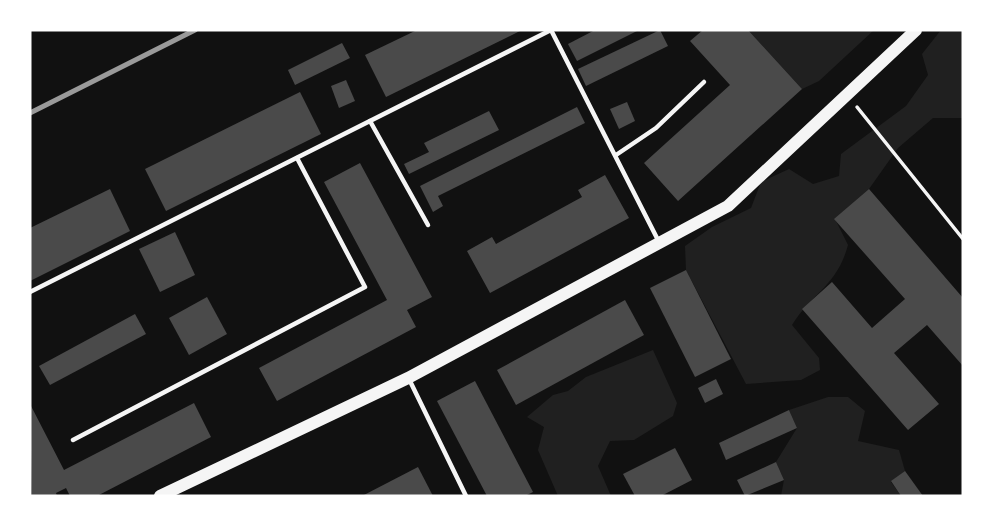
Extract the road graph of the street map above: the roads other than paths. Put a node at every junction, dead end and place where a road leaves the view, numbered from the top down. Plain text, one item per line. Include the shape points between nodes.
1 (551, 30) edge
2 (916, 30) edge
3 (704, 82) dead end
4 (370, 121) junction
5 (616, 155) junction
6 (297, 158) junction
7 (428, 225) dead end
8 (659, 243) junction
9 (30, 292) edge
10 (408, 378) junction
11 (73, 440) dead end
12 (160, 496) edge
13 (466, 496) edge

1 - 4 lane
1 - 5 lane
2 - 8 main road via 728,206
3 - 5 lane via 656,128
4 - 6 lane
4 - 7 lane
5 - 8 lane
6 - 9 lane
6 - 11 lane via 365,287
8 - 10 main road
10 - 12 main road
10 - 13 lane

